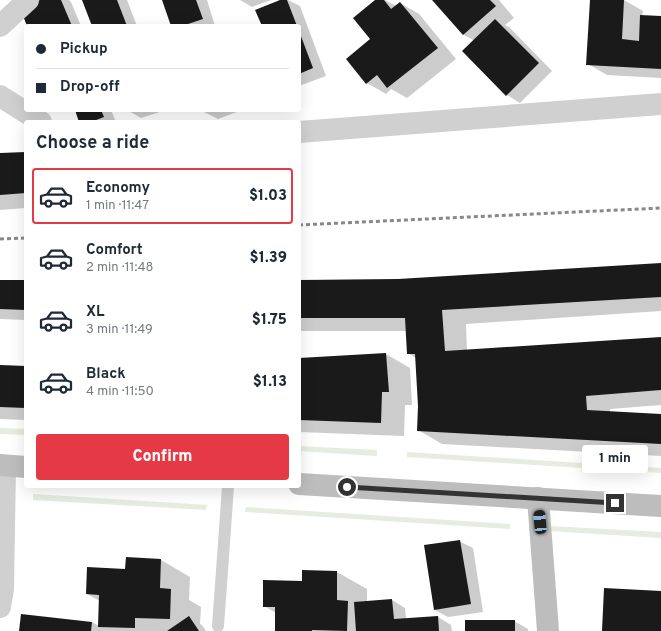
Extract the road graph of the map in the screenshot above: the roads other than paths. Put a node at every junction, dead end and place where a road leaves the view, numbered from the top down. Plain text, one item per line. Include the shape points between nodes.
1 (28, 0) edge
2 (0, 26) edge
3 (0, 96) edge
4 (661, 104) edge
5 (24, 111) edge
6 (25, 112) edge
7 (38, 120) edge
8 (301, 132) edge
9 (10, 466) edge
10 (301, 484) edge
11 (228, 488) edge
12 (538, 498) junction
13 (661, 506) edge
14 (0, 607) edge
15 (218, 626) dead end
16 (548, 631) edge

1 - 2 street
3 - 5 street
4 - 8 street
6 - 7 street
9 - 14 street
10 - 12 main road
11 - 15 lane
12 - 13 main road
12 - 16 main road

